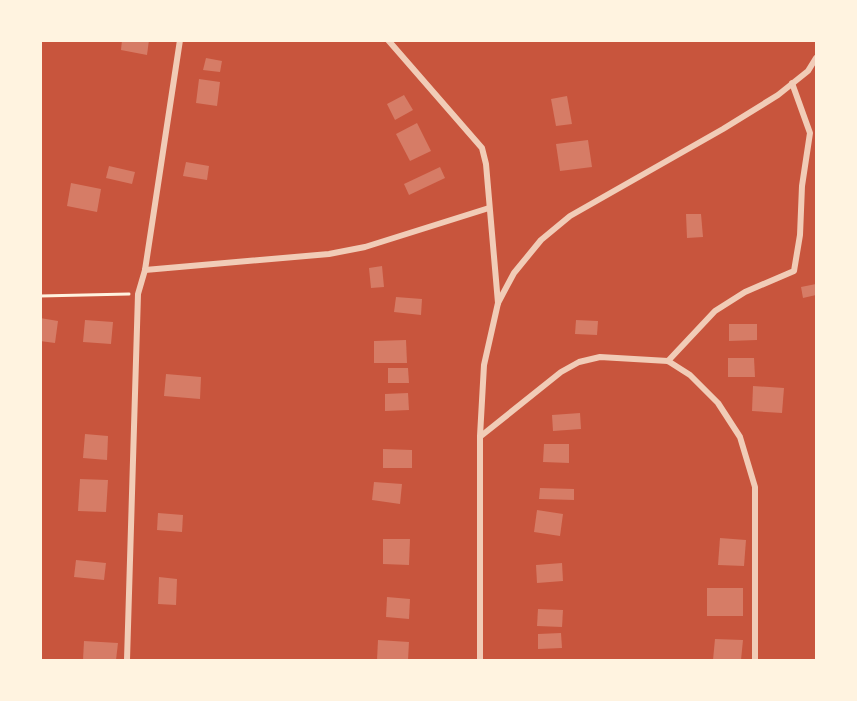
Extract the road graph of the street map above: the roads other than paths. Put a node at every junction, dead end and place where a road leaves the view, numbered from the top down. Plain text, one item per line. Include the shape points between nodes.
1 (180, 40) edge
2 (388, 40) edge
3 (816, 58) edge
4 (792, 83) junction
5 (489, 208) junction
6 (145, 270) junction
7 (498, 303) junction
8 (668, 361) junction
9 (480, 436) junction
10 (127, 660) edge
11 (480, 660) edge
12 (755, 660) edge

1 - 6 street
2 - 5 street via 482,148
3 - 4 street via 808,71
4 - 7 street via 723,129 570,216 541,240 514,273
4 - 8 street via 810,133 794,271 745,292 715,311
5 - 6 street via 365,247 329,254
5 - 7 street
6 - 10 street via 138,294
7 - 9 street via 484,365
8 - 9 street via 600,357 579,362
8 - 12 street via 690,375 718,403 740,437 755,487
9 - 11 street

